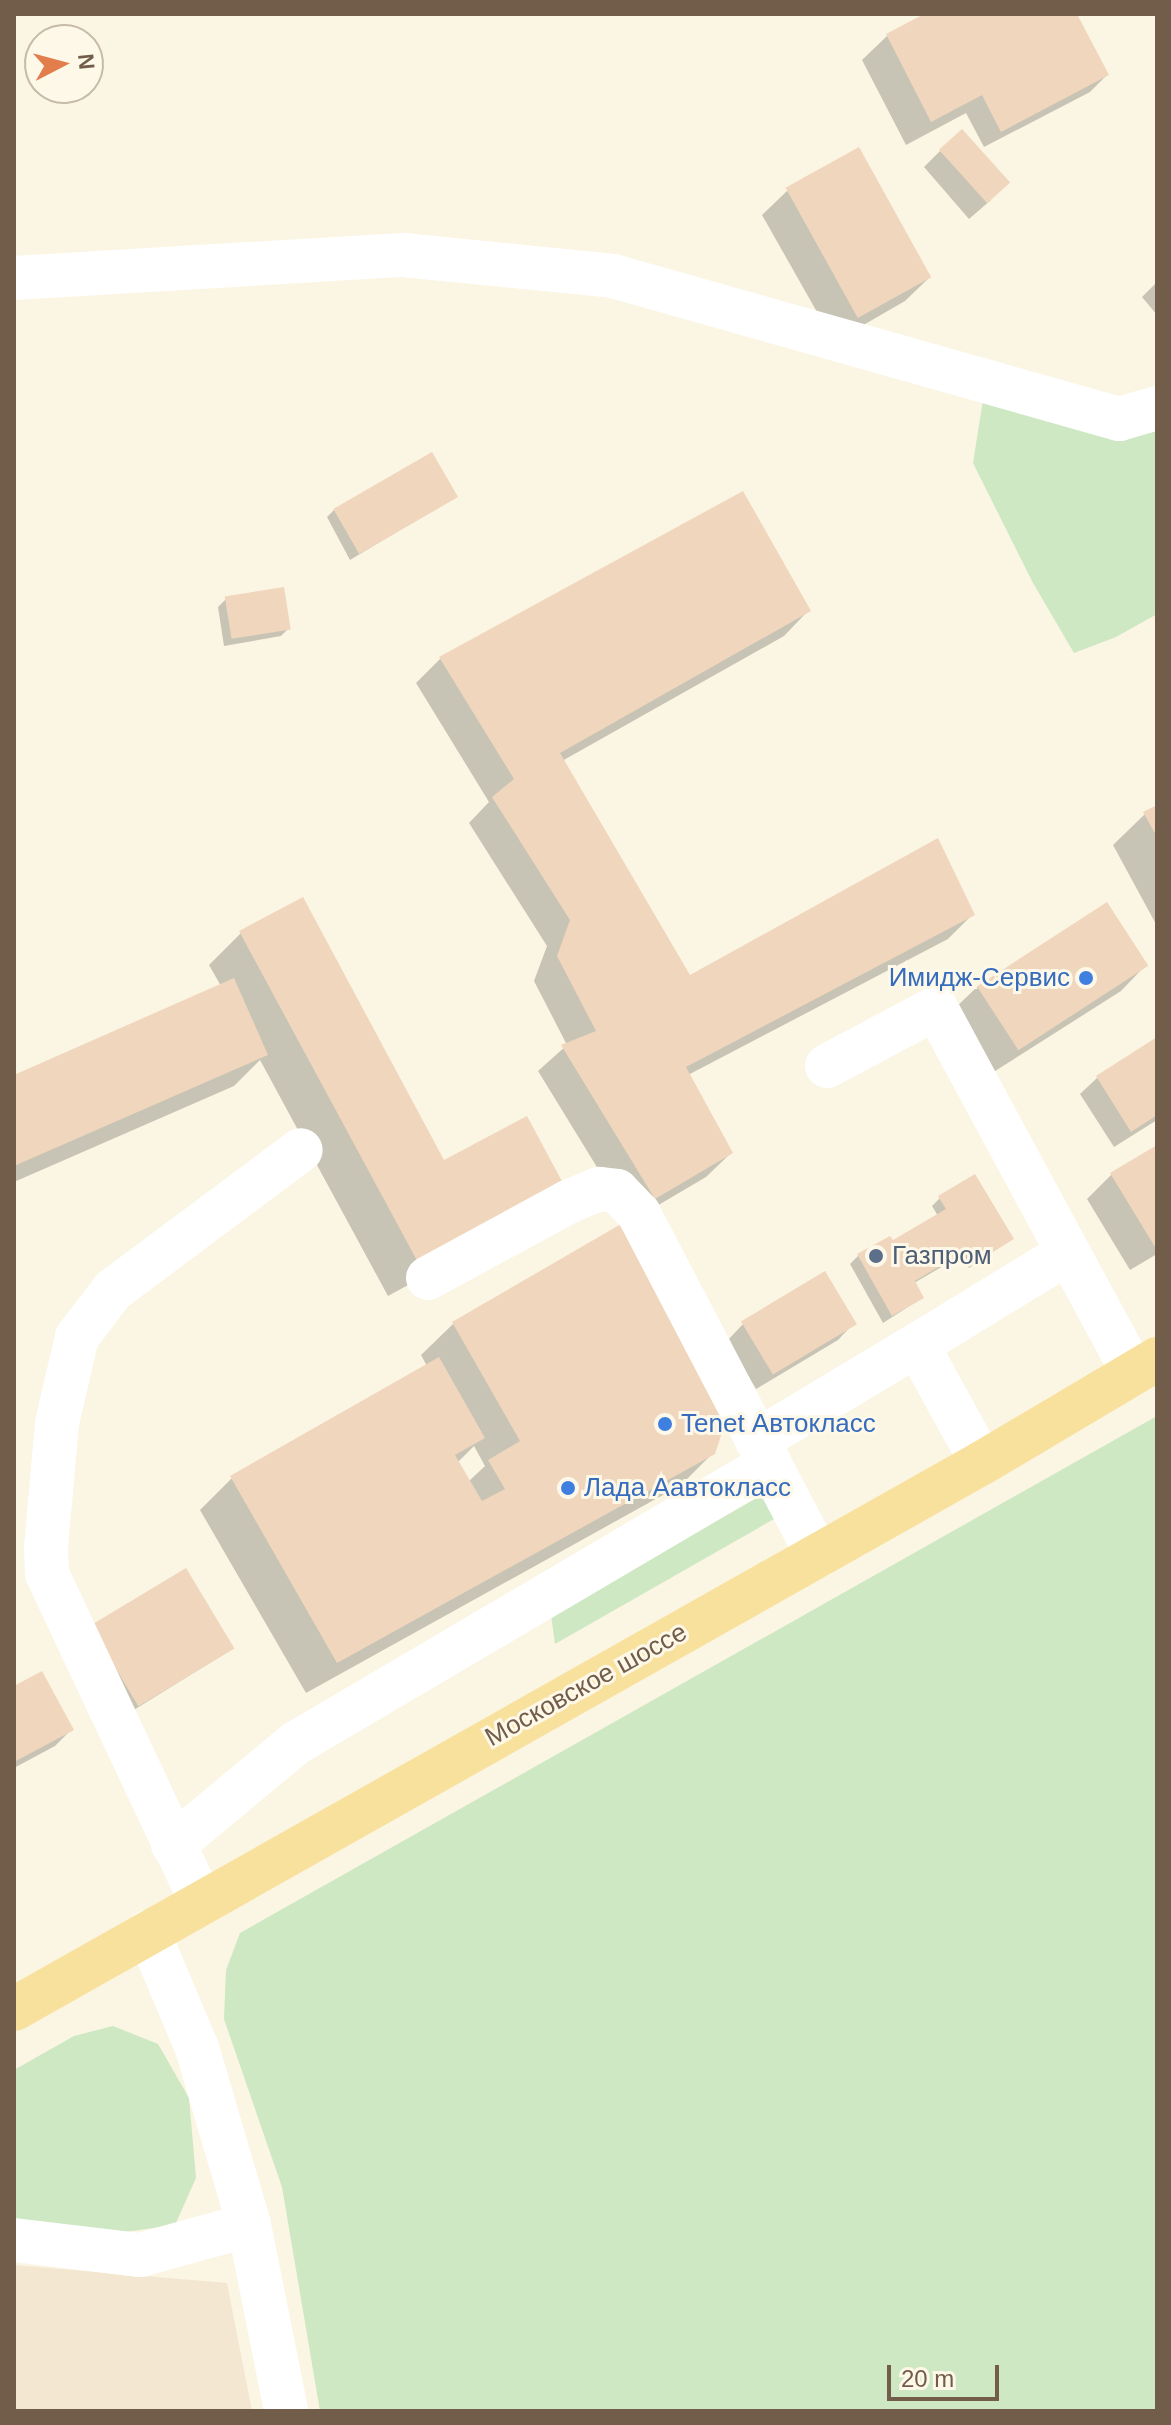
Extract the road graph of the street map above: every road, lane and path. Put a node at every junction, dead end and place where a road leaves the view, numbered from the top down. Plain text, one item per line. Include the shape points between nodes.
1 (14, 278) edge
2 (1157, 408) edge
3 (827, 1066) dead end
4 (301, 1150) dead end
5 (1068, 1253) junction
6 (428, 1278) dead end
7 (917, 1345) junction
8 (1145, 1366) edge
9 (764, 1453) junction
10 (982, 1463) junction
11 (818, 1556) junction
12 (173, 1845) junction
13 (201, 1901) junction
14 (148, 1932) junction
15 (14, 2009) edge
16 (249, 2225) junction
17 (14, 2240) edge
18 (286, 2411) edge

1 - 2 street via 403,255 613,276 1119,419
3 - 5 street via 936,1008
4 - 12 street via 113,1290 77,1337 57,1423 47,1574
5 - 7 street
5 - 8 street
6 - 9 street via 568,1202 599,1189 617,1191 639,1214
7 - 9 street
7 - 10 street
8 - 10 main road, Московское шоссе
9 - 11 street
9 - 12 street via 296,1743
10 - 11 main road, Московское шоссе
11 - 13 main road, Московское шоссе
12 - 13 street
13 - 14 main road, Московское шоссе
14 - 15 main road, Московское шоссе
14 - 16 street via 197,2048
16 - 17 street via 140,2255
16 - 18 street

